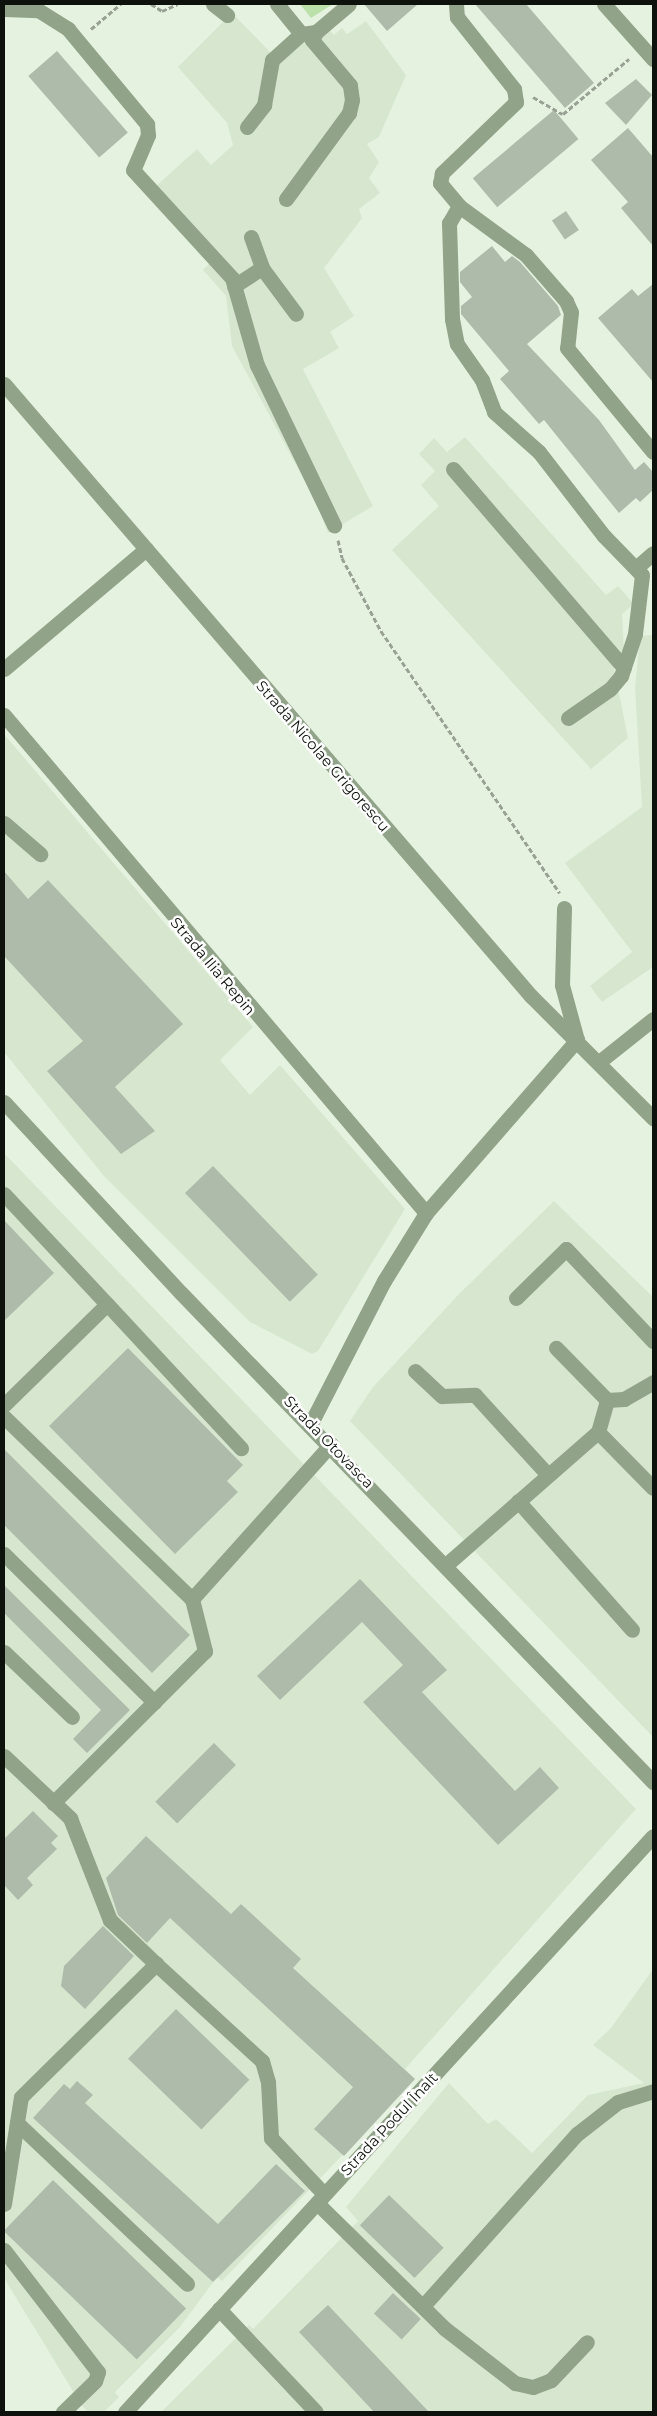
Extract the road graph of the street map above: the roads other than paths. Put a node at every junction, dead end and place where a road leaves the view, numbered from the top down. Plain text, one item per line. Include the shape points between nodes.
1 (213, 4) edge
2 (277, 4) edge
3 (349, 4) edge
4 (604, 4) edge
5 (454, 8) edge
6 (4, 9) edge
7 (227, 16) dead end
8 (309, 33) junction
9 (653, 59) edge
10 (247, 127) dead end
11 (286, 199) dead end
12 (459, 206) junction
13 (250, 237) dead end
14 (262, 268) junction
15 (234, 286) junction
16 (296, 314) dead end
17 (4, 384) edge
18 (653, 452) edge
19 (454, 469) dead end
20 (334, 525) road end
21 (146, 549) junction
22 (653, 553) edge
23 (637, 567) junction
24 (624, 668) junction
25 (4, 669) edge
26 (4, 715) edge
27 (568, 718) dead end
28 (4, 824) edge
29 (40, 854) dead end
30 (564, 908) road end
31 (653, 1019) edge
32 (577, 1040) junction
33 (600, 1062) junction
34 (4, 1102) edge
35 (653, 1118) edge
36 (4, 1194) edge
37 (426, 1213) junction
38 (516, 1298) dead end
39 (107, 1304) junction
40 (653, 1341) edge
41 (556, 1348) dead end
42 (415, 1371) dead end
43 (653, 1382) edge
44 (607, 1400) junction
45 (4, 1405) edge
46 (4, 1417) edge
47 (311, 1423) junction
48 (598, 1432) junction
49 (331, 1444) junction
50 (240, 1448) dead end
51 (548, 1475) junction
52 (653, 1488) edge
53 (518, 1501) junction
54 (4, 1554) edge
55 (447, 1564) junction
56 (192, 1599) junction
57 (632, 1630) dead end
58 (4, 1652) edge
59 (154, 1702) junction
60 (72, 1717) dead end
61 (4, 1756) edge
62 (653, 1782) edge
63 (53, 1803) junction
64 (653, 1836) edge
65 (156, 1964) junction
66 (653, 2091) edge
67 (16, 2123) junction
68 (321, 2198) junction
69 (4, 2204) edge
70 (4, 2250) edge
71 (187, 2284) dead end
72 (423, 2306) junction
73 (219, 2309) junction
74 (587, 2342) dead end
75 (63, 2412) edge
76 (125, 2412) edge
77 (316, 2412) edge

1 - 7 street
2 - 8 street
3 - 8 street
4 - 9 street
5 - 12 street via 514,89 516,102 442,172 440,183
6 - 15 street via 38,10 68,29 147,124 144,148 133,170 232,278
8 - 10 street via 272,60 264,105
8 - 11 street via 350,85 352,100 349,113
12 - 18 street via 526,255 566,301 571,312 567,348
12 - 23 street via 449,223 452,319 457,344 482,380 494,412 539,452 604,536
13 - 14 street
14 - 15 street
14 - 16 street
15 - 20 street via 257,365
17 - 21 street, Strada Nicolae Grigorescu
19 - 24 street
21 - 25 street
21 - 32 street, Strada Nicolae Grigorescu via 531,996
22 - 23 street
23 - 24 street via 644,588
24 - 27 street via 610,689
26 - 37 street, Strada Ilia Repin
28 - 29 street
30 - 32 street via 562,985
31 - 33 street
32 - 33 street, Strada Nicolae Grigorescu
32 - 37 street
33 - 35 street, Strada Nicolae Grigorescu
34 - 47 street, Strada Otovasca via 181,1292
36 - 39 street
37 - 47 street via 384,1281
38 - 40 street via 566,1249
39 - 45 street
39 - 50 street
41 - 44 street
42 - 51 street via 442,1396 474,1395
43 - 44 street via 624,1399
44 - 48 street
46 - 56 street
47 - 49 street, Strada Otovasca
48 - 51 street
48 - 52 street
49 - 55 street, Strada Otovasca
49 - 56 street
51 - 53 street
53 - 55 street
53 - 57 street
54 - 59 street
55 - 62 street, Strada Otovasca
56 - 59 street via 205,1651
58 - 60 street
59 - 63 street
61 - 63 street
63 - 65 street via 70,1818 110,1920
64 - 68 street, Strada Podul Înalt
65 - 67 street via 21,2097
65 - 68 street via 262,2061 268,2082 272,2138
66 - 72 street via 618,2102 577,2134
67 - 69 street
67 - 71 street
68 - 72 street
68 - 73 street, Strada Podul Înalt
70 - 75 street via 98,2372 95,2381
72 - 74 street via 444,2328 524,2387 551,2380
73 - 76 street, Strada Podul Înalt
73 - 77 street

